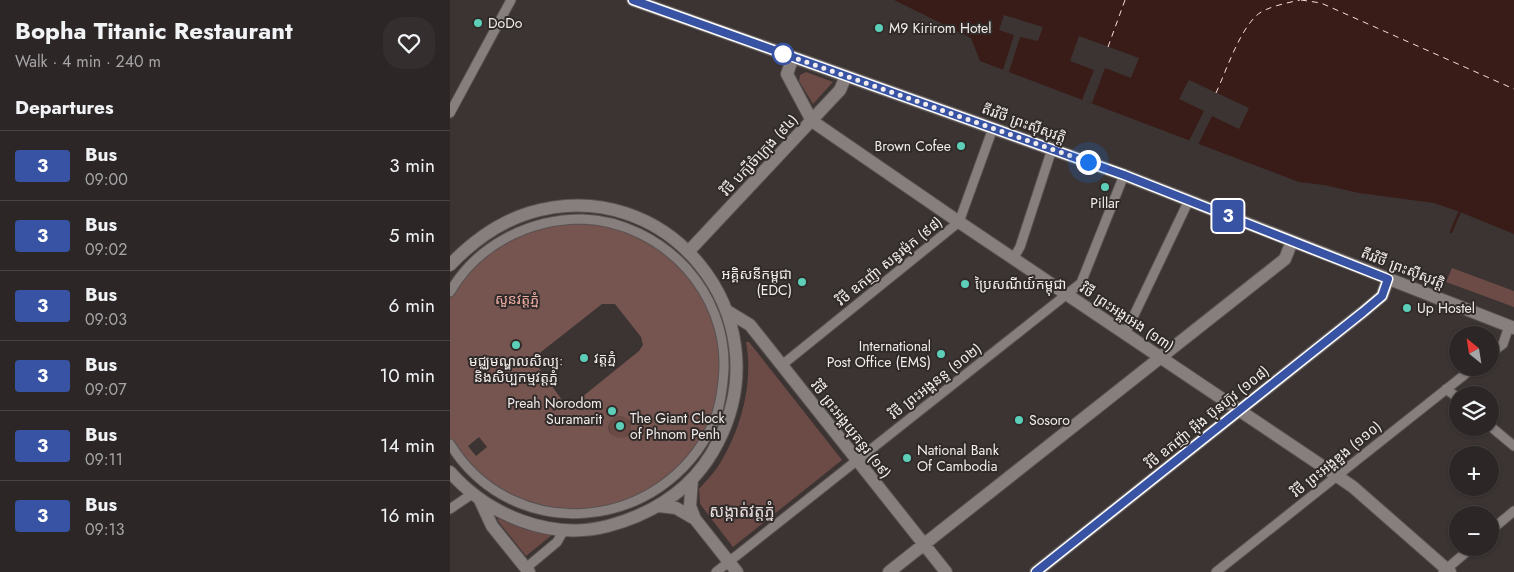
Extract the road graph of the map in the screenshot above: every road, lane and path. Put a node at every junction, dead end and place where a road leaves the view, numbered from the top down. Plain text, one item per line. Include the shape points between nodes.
1 (511, 0) edge
2 (633, 0) edge
3 (793, 57) junction
4 (846, 76) junction
5 (450, 113) edge
6 (812, 121) junction
7 (993, 128) junction
8 (1052, 149) junction
9 (1124, 175) junction
10 (1189, 200) junction
11 (959, 222) junction
12 (1292, 241) junction
13 (469, 246) junction
14 (688, 252) junction
15 (450, 256) edge
16 (1013, 259) junction
17 (450, 265) edge
18 (1388, 279) junction
19 (450, 292) edge
20 (1067, 294) junction
21 (727, 311) junction
22 (1512, 327) edge
23 (1125, 334) junction
24 (1499, 347) edge
25 (1160, 358) junction
26 (782, 365) junction
27 (1463, 376) edge
28 (1446, 389) junction
29 (1449, 391) edge
30 (1239, 411) junction
31 (1499, 434) edge
32 (450, 444) edge
33 (1514, 446) edge
34 (857, 461) junction
35 (450, 472) edge
36 (1337, 476) junction
37 (692, 479) junction
38 (476, 497) junction
39 (659, 506) junction
40 (450, 509) edge
41 (1514, 511) edge
42 (695, 519) junction
43 (1499, 524) edge
44 (564, 530) junction
45 (923, 544) junction
46 (1462, 556) edge
47 (733, 567) edge
48 (527, 570) edge
49 (1221, 571) edge
50 (1446, 571) edge
51 (716, 572) edge
52 (889, 572) edge
53 (946, 572) edge
54 (1036, 572) edge

1 - 5 street
2 - 3 street, តីរវិថី ព្រះស៊ីសុវត្តិ
3 - 4 street, តីរវិថី ព្រះស៊ីសុវត្តិ
3 - 6 street, វិថី ព្រះអង្គអេង (១៣) via 787,74
4 - 6 street, វិថី បក្សីចំាក្រុង (៩៤) via 840,90
4 - 7 street, តីរវិថី ព្រះស៊ីសុវត្តិ
6 - 11 street, វិថី ព្រះអង្គអេង (១៣)
6 - 14 street, វិថី បក្សីចំាក្រុង (៩៤)
7 - 8 street, តីរវិថី ព្រះស៊ីសុវត្តិ
7 - 11 street, វិថី ឧកញ៉ា សន្ធរម៉ុក (៩៨)
8 - 9 street, តីរវិថី ព្រះស៊ីសុវត្តិ
8 - 16 street via 1020,247
9 - 10 street, តីរវិថី ព្រះស៊ីសុវត្តិ
9 - 20 street, វិថី ព្រះអង្គនន្ទ (១០២) via 1081,283
10 - 12 street, តីរវិថី ព្រះស៊ីសុវត្តិ
10 - 23 street
11 - 16 street, វិថី ព្រះអង្គអេង (១៣)
11 - 26 street, វិថី ឧកញ៉ា សន្ធរម៉ុក (៩៨)
12 - 18 street, តីរវិថី ព្រះស៊ីសុវត្តិ
12 - 25 street via 1285,259
13 - 14 street via 497,226 529,213 576,206 631,216 662,231
13 - 15 street
13 - 17 street
14 - 21 street via 712,282
16 - 20 street, វិថី ព្រះអង្គអេង (១៣)
18 - 22 street, តីរវិថី ព្រះស៊ីសុវត្តិ
18 - 30 street, វិថី ឧកញ៉ា អ៊ីង ប៊ុនហ៊ូវ (១០៨) via 1382,296
19 - 32 street via 456,280 478,256 505,237 547,222 570,219 607,222 654,240 680,260 694,276 715,314 724,355 723,389 713,423 696,453 672,479 645,497 615,509 557,514 532,508 487,485 470,471
20 - 23 street, វិថី ព្រះអង្គអេង (១៣)
20 - 34 street, វិថី ព្រះអង្គនន្ទ (១០២)
21 - 26 street, វិថី ព្រះអង្គយុគន្ធរ (១៩) via 750,325
21 - 37 street via 734,333 737,364 734,396 726,426 712,455
22 - 24 street
23 - 25 street, វិថី ព្រះអង្គអេង (១៣)
25 - 30 street, វិថី ព្រះអង្គអេង (១៣)
25 - 45 street
26 - 34 street, វិថី ព្រះអង្គយុគន្ធរ (១៩)
27 - 28 street, វិថី ព្រះអង្គឌួង (១១០)
28 - 29 street
28 - 36 street, វិថី ព្រះអង្គឌួង (១១០)
30 - 36 street, វិថី ព្រះអង្គអេង (១៣)
30 - 54 street, វិថី ឧកញ៉ា អ៊ីង ប៊ុនហ៊ូវ (១០៨)
31 - 33 street
34 - 45 street, វិថី ព្រះអង្គយុគន្ធរ (១៩)
34 - 47 street, វិថី ព្រះអង្គនន្ទ (១០២)
35 - 38 street
36 - 49 street, វិថី ព្រះអង្គឌួង (១១០)
36 - 50 street, វិថី ព្រះអង្គអេង (១៣)
37 - 39 street
37 - 42 street via 690,506
38 - 40 street
38 - 44 street via 523,522
38 - 48 street via 492,526
39 - 42 street via 676,508
39 - 44 street via 631,520 602,528
41 - 43 street
42 - 47 street
44 - 48 street via 557,542
45 - 52 street
45 - 53 street, វិថី ព្រះអង្គយុគន្ធរ (១៩)
46 - 50 street
47 - 51 street, វិថី ព្រះអង្គនន្ទ (១០២)

